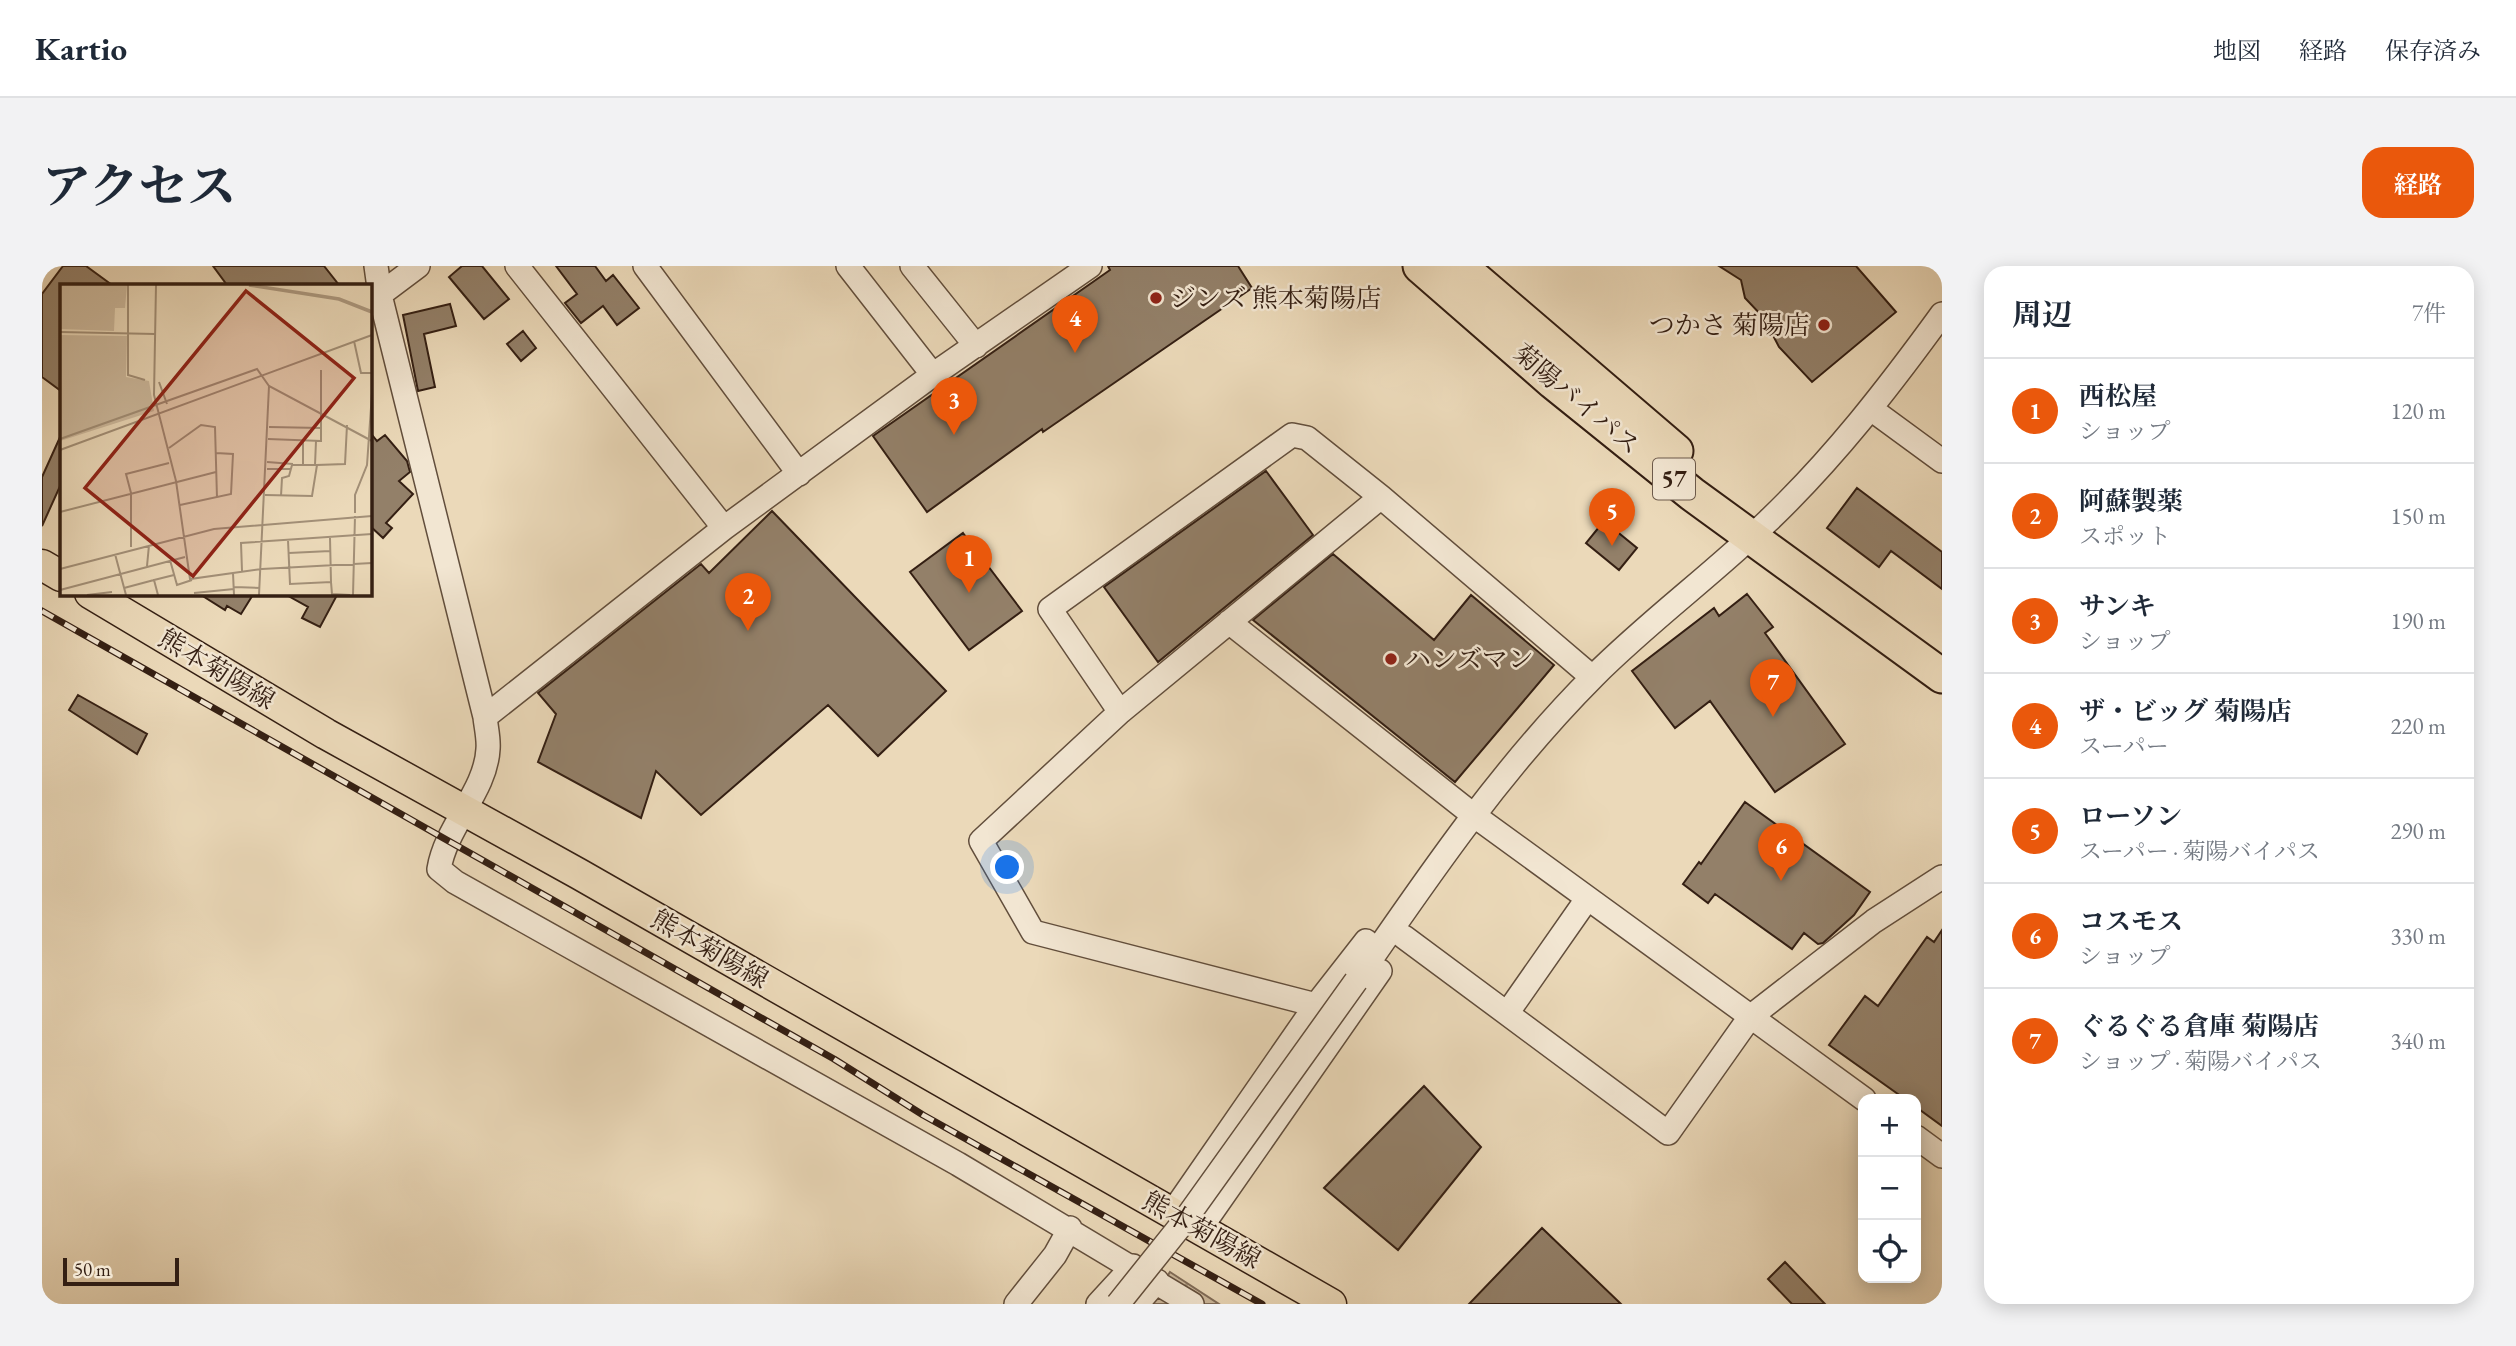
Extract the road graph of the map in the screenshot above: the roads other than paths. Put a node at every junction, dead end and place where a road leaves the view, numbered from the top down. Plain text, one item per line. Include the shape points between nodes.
1 (376, 266) edge
2 (418, 266) edge
3 (517, 266) edge
4 (645, 266) edge
5 (848, 266) edge
6 (912, 266) edge
7 (1090, 266) edge
8 (1420, 266) edge
9 (1460, 266) edge
10 (375, 299) edge
11 (1942, 314) edge
12 (976, 346) junction
13 (933, 375) junction
14 (1871, 409) junction
15 (1942, 461) edge
16 (799, 474) junction
17 (1381, 497) junction
18 (724, 528) junction
19 (1759, 529) junction
20 (42, 565) edge
21 (60, 575) edge
22 (93, 595) edge
23 (1229, 622) junction
24 (1942, 648) edge
25 (1942, 676) edge
26 (1592, 677) junction
27 (1120, 712) junction
28 (485, 717) junction
29 (462, 810) junction
30 (1472, 814) junction
31 (1433, 871) junction
32 (1942, 877) edge
33 (1587, 899) junction
34 (1404, 937) junction
35 (1316, 1005) junction
36 (1508, 1012) junction
37 (1750, 1017) junction
38 (1858, 1095) edge
39 (1921, 1141) edge
40 (1942, 1156) edge
41 (1172, 1213) junction
42 (1070, 1228) junction
43 (1200, 1228) junction
44 (1133, 1266) junction
45 (1157, 1281) junction
46 (1016, 1304) edge
47 (1098, 1304) edge
48 (1118, 1304) edge
49 (1137, 1304) edge
50 (1192, 1304) edge
51 (1331, 1304) edge

1 - 10 street
2 - 10 street
3 - 18 street
4 - 16 street
5 - 13 street
6 - 12 street
7 - 12 street
8 - 19 highway, 菊陽バイパス / 57 via 1553,382
9 - 19 highway, 菊陽バイパス / 57 via 1697,469
10 - 28 street
11 - 14 street
12 - 13 street
13 - 16 street
14 - 15 street
14 - 19 street
16 - 18 street
17 - 23 street
17 - 26 street
17 - 27 street via 1307,438 1292,435 1050,608
18 - 28 street
19 - 24 highway, 菊陽バイパス / 57
19 - 25 highway, 菊陽バイパス / 57
19 - 26 street
20 - 21 main road
22 - 29 main road, 熊本菊陽線
23 - 27 street
23 - 30 street
26 - 30 street
27 - 35 street via 981,841 1033,932
28 - 29 street via 488,750 481,779
29 - 41 main road, 熊本菊陽線
29 - 42 street via 439,869 454,882
30 - 31 street
30 - 33 street
31 - 34 street via 1424,906
31 - 35 street via 1404,892
31 - 48 street, bridge via 1182,1224
32 - 37 street via 1874,921
33 - 36 street
33 - 37 street
34 - 36 street
34 - 43 street
35 - 41 street
36 - 37 street via 1668,1133
37 - 38 street
39 - 40 street
41 - 43 main road, 熊本菊陽線
42 - 44 street
42 - 46 street
43 - 51 main road, 熊本菊陽線
44 - 45 street
44 - 47 street
45 - 49 street
45 - 50 street

